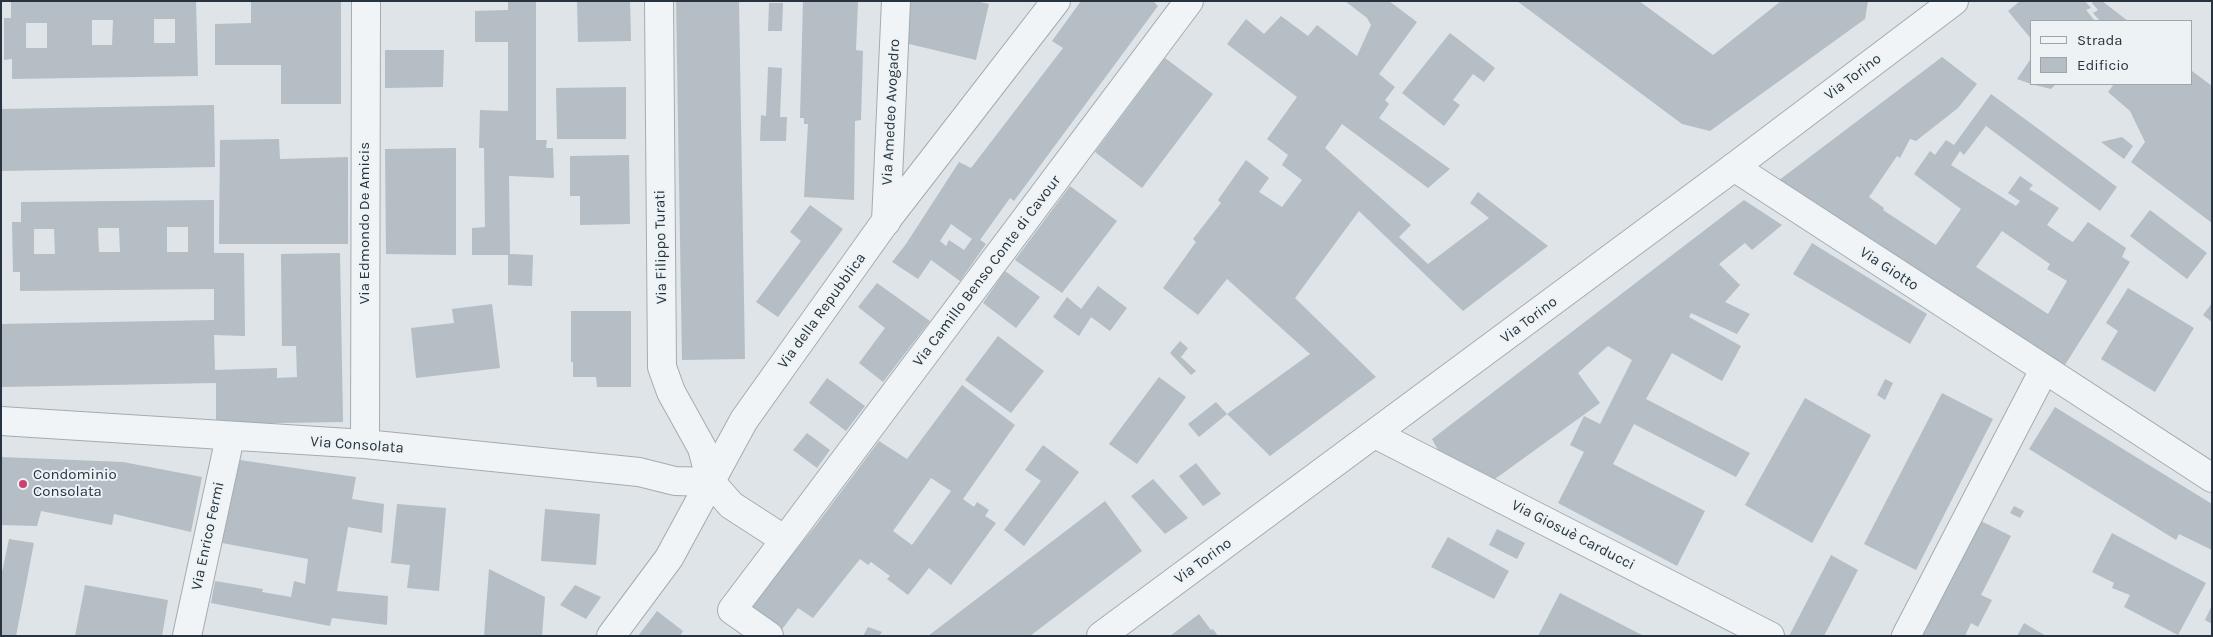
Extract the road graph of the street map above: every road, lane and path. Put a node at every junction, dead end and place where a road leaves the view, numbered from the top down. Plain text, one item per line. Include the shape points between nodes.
1 (366, 1) edge
2 (659, 1) edge
3 (896, 1) edge
4 (1056, 1) edge
5 (1189, 1) edge
6 (1954, 1) edge
7 (1734, 167) junction
8 (886, 222) junction
9 (2044, 370) junction
10 (1, 421) edge
11 (1375, 434) junction
12 (230, 437) junction
13 (365, 444) junction
14 (2212, 478) edge
15 (711, 482) junction
16 (785, 540) junction
17 (187, 636) edge
18 (611, 636) edge
19 (769, 636) edge
20 (1101, 636) edge
21 (1770, 636) edge
22 (1906, 636) edge

1 - 13 street, Via Edmondo De Amicis
2 - 15 street, Via Filippo Turati via 662,367 671,392 702,448
3 - 8 street, Via Amedeo Avogadro
4 - 8 street, Via della Repubblica
5 - 16 street, Via Camillo Benso Conte di Cavour
6 - 7 street, Via Torino
7 - 9 street, Via Giotto
7 - 11 street, Via Torino
8 - 15 street, Via della Repubblica via 744,420
9 - 14 street, Via Giotto
9 - 22 street
10 - 12 street, Via Consolata
11 - 20 street, Via Torino
11 - 21 street, Via Giosuè Carducci
12 - 13 street, Via Consolata
12 - 17 street, Via Enrico Fermi
13 - 15 street, Via Consolata via 639,472 675,481
15 - 16 street via 731,505
15 - 18 street, Via della Repubblica via 669,558
16 - 19 street, Via Camillo Benso Conte di Cavour via 732,610

